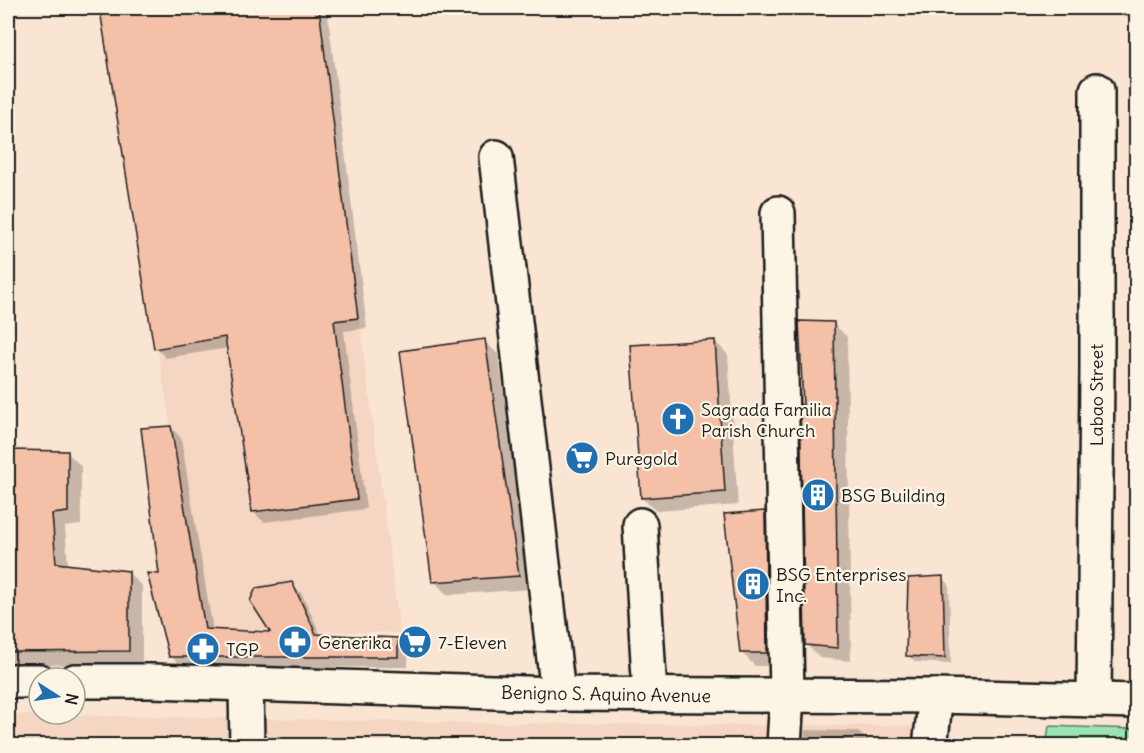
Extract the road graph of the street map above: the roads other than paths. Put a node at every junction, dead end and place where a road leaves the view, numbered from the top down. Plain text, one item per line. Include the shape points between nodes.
1 (1097, 90) dead end
2 (496, 157) dead end
3 (778, 213) dead end
4 (640, 525) dead end
5 (8, 681) edge
6 (27, 681) edge
7 (87, 681) edge
8 (246, 685) junction
9 (558, 694) junction
10 (650, 695) junction
11 (787, 695) junction
12 (936, 696) junction
13 (1094, 700) junction
14 (1137, 701) edge
15 (247, 746) edge
16 (784, 746) edge
17 (930, 746) edge

1 - 13 main road, Labao Street
2 - 9 main road
3 - 11 main road
4 - 10 main road
5 - 6 main road
7 - 8 main road, Benigno S. Aquino Avenue
8 - 9 main road, Benigno S. Aquino Avenue
8 - 15 main road
9 - 10 main road, Benigno S. Aquino Avenue
10 - 11 main road, Benigno S. Aquino Avenue
11 - 12 main road, Benigno S. Aquino Avenue
11 - 16 main road
12 - 13 main road, Benigno S. Aquino Avenue
12 - 17 main road
13 - 14 main road, Benigno S. Aquino Avenue

